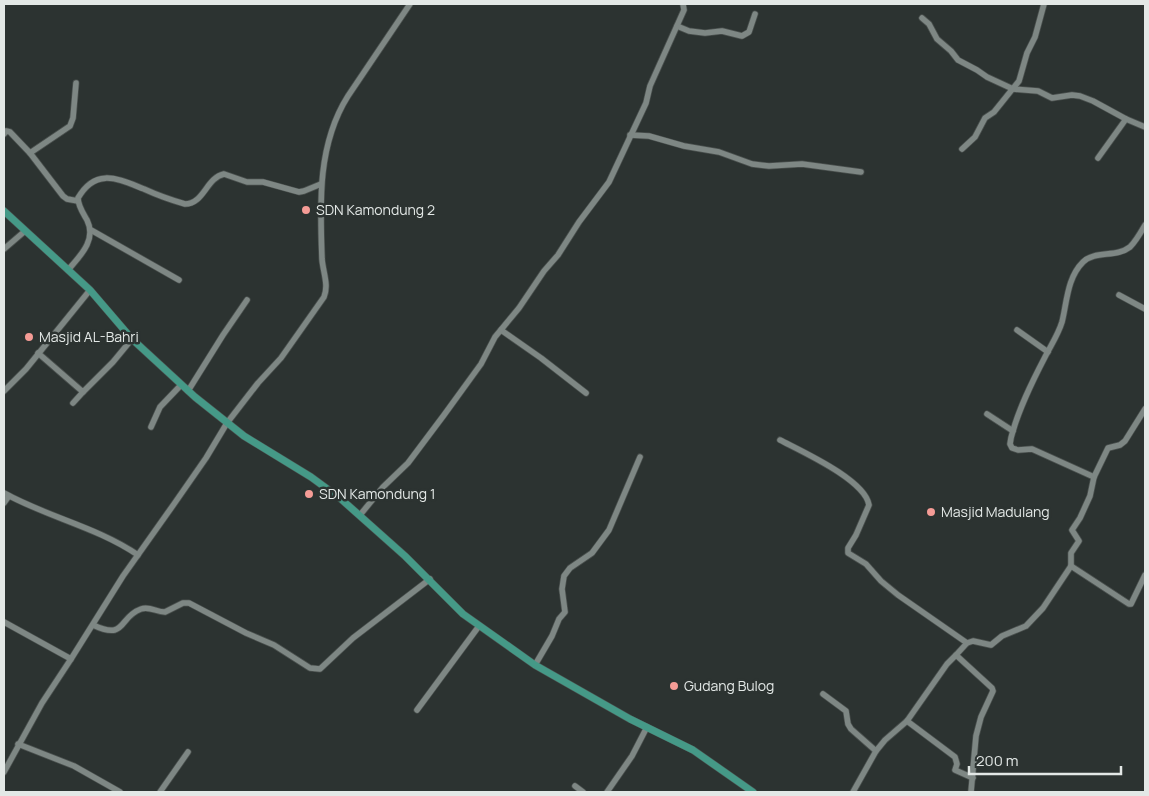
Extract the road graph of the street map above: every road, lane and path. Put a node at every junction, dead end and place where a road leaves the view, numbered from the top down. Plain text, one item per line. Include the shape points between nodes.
1 (410, 4) edge
2 (683, 4) edge
3 (1044, 4) edge
4 (755, 14) dead end
5 (922, 18) dead end
6 (677, 26) junction
7 (76, 82) dead end
8 (1013, 89) junction
9 (1126, 119) junction
10 (1145, 127) edge
11 (4, 134) edge
12 (630, 135) junction
13 (962, 149) dead end
14 (30, 153) junction
15 (1098, 158) dead end
16 (861, 172) dead end
17 (321, 184) junction
18 (78, 201) junction
19 (4, 211) edge
20 (1145, 225) edge
21 (90, 230) junction
22 (24, 231) junction
23 (4, 249) edge
24 (68, 270) junction
25 (179, 280) dead end
26 (90, 290) junction
27 (1119, 295) dead end
28 (247, 300) dead end
29 (1145, 309) edge
30 (501, 330) junction
31 (1018, 330) dead end
32 (132, 339) junction
33 (1048, 352) junction
34 (38, 353) junction
35 (181, 385) junction
36 (4, 390) edge
37 (188, 391) junction
38 (83, 392) junction
39 (586, 393) dead end
40 (73, 403) dead end
41 (1145, 409) edge
42 (988, 414) dead end
43 (227, 423) junction
44 (151, 427) dead end
45 (1013, 431) junction
46 (780, 440) dead end
47 (640, 457) dead end
48 (1094, 477) junction
49 (6, 494) edge
50 (4, 503) edge
51 (360, 515) junction
52 (138, 555) junction
53 (1071, 566) junction
54 (1145, 575) edge
55 (430, 579) junction
56 (4, 622) edge
57 (93, 625) junction
58 (479, 626) junction
59 (967, 643) junction
60 (956, 655) junction
61 (72, 659) junction
62 (535, 665) junction
63 (823, 694) dead end
64 (416, 710) dead end
65 (907, 721) junction
66 (647, 727) junction
67 (18, 744) junction
68 (876, 751) junction
69 (188, 752) dead end
70 (4, 772) edge
71 (972, 778) junction
72 (575, 786) dead end
73 (120, 792) edge
74 (160, 792) edge
75 (583, 792) edge
76 (607, 792) edge
77 (753, 792) edge
78 (853, 792) edge
79 (971, 792) edge

1 - 17 street via 339,110 325,156
2 - 6 street via 684,10
3 - 8 street via 1022,73
4 - 6 street via 749,32 742,36 722,32 698,33
5 - 8 street via 958,60
6 - 12 street
7 - 14 street via 70,126
8 - 9 street via 1038,91 1052,98 1076,95
8 - 13 street via 985,118 975,137
9 - 10 street
9 - 15 street
11 - 14 street via 10,132
12 - 16 street via 649,136 752,164 802,164
12 - 30 street via 605,188
14 - 18 street via 63,196
17 - 18 street via 299,192 224,174 214,178 198,199 185,204 107,178 94,181
17 - 43 street via 325,294 280,358
18 - 21 street
19 - 22 main road
20 - 33 street via 1129,247 1084,261 1069,288 1062,322
21 - 24 street via 88,244
21 - 25 street
22 - 23 street
22 - 24 main road
24 - 26 main road
26 - 32 main road
26 - 34 street
27 - 29 street
28 - 37 street
30 - 39 street
30 - 51 street via 478,369 413,457
31 - 33 street
32 - 35 main road
32 - 38 street
33 - 45 street
34 - 36 street
34 - 38 street
35 - 37 main road
35 - 44 street via 160,407
37 - 43 main road
38 - 40 street
41 - 48 street via 1122,444 1108,448
42 - 45 street
43 - 51 main road via 322,484
43 - 52 street
45 - 48 street via 1012,448 1032,449
46 - 59 street via 819,460 862,489 869,505 849,544 848,553 866,564 886,586
47 - 62 street via 609,530 588,558 573,565 564,576 565,612
48 - 53 street via 1090,496 1072,530 1078,541 1071,554
49 - 50 street
49 - 52 street via 113,539
51 - 55 main road
52 - 57 street
53 - 54 street via 1129,604 1135,599
53 - 59 street via 1043,608 1026,626 1002,636 991,645
55 - 57 street via 365,628 320,669 310,668 274,645 189,602 165,612 142,608 122,626 111,631
55 - 58 main road via 447,599
56 - 61 street
57 - 61 street
58 - 62 main road
58 - 64 street
59 - 60 street
60 - 65 street
60 - 71 street via 993,691 977,728
61 - 67 street
62 - 66 main road
63 - 68 street via 846,710 851,730
65 - 68 street
65 - 71 street via 955,757 957,772
66 - 76 street
66 - 77 main road via 693,750
67 - 70 street
67 - 73 street via 74,766
68 - 78 street
69 - 74 street
71 - 79 street
72 - 75 street

